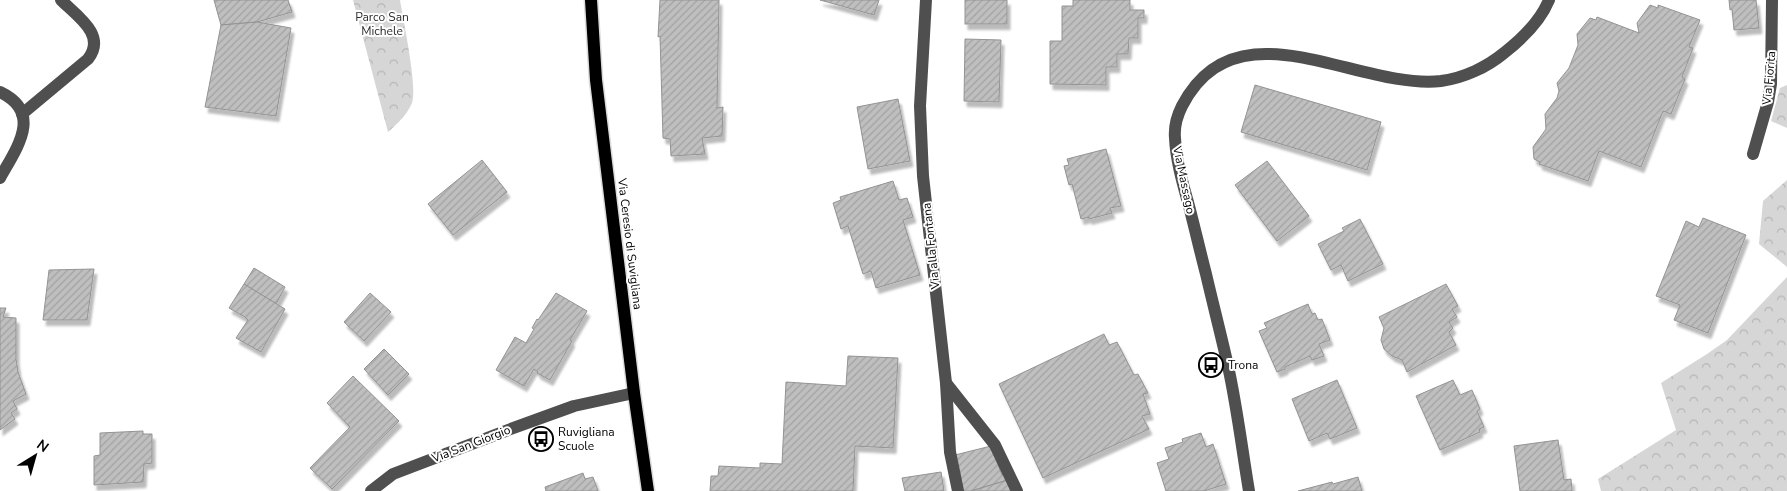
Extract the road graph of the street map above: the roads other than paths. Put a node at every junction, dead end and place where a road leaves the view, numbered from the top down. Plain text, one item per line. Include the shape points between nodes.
1 (61, 0) edge
2 (591, 0) edge
3 (926, 0) edge
4 (1548, 0) edge
5 (1772, 0) edge
6 (0, 92) edge
7 (22, 114) junction
8 (1754, 154) dead end
9 (0, 178) edge
10 (946, 383) junction
11 (634, 392) junction
12 (371, 491) edge
13 (648, 491) edge
14 (958, 491) edge
15 (1017, 491) edge
16 (1249, 491) edge

1 - 7 street via 91,30 95,46 88,59
2 - 11 main road, Via Ceresio di Suvigliana via 596,80
3 - 10 street, Via alla Fontana via 920,106 923,176
4 - 16 street, Via Massago via 1537,20 1514,46 1464,76 1443,81 1402,79 1287,54 1256,54 1215,68 1182,104 1175,125 1181,177 1228,367
5 - 8 street, Via Fiorita via 1771,84
6 - 7 street via 13,100
7 - 9 street via 22,137
10 - 14 street, Via alla Fontana via 950,452
10 - 15 street via 995,445
11 - 12 street, Via San Giorgio via 574,406 508,430 393,474
11 - 13 main road, Via Ceresio di Suvigliana

